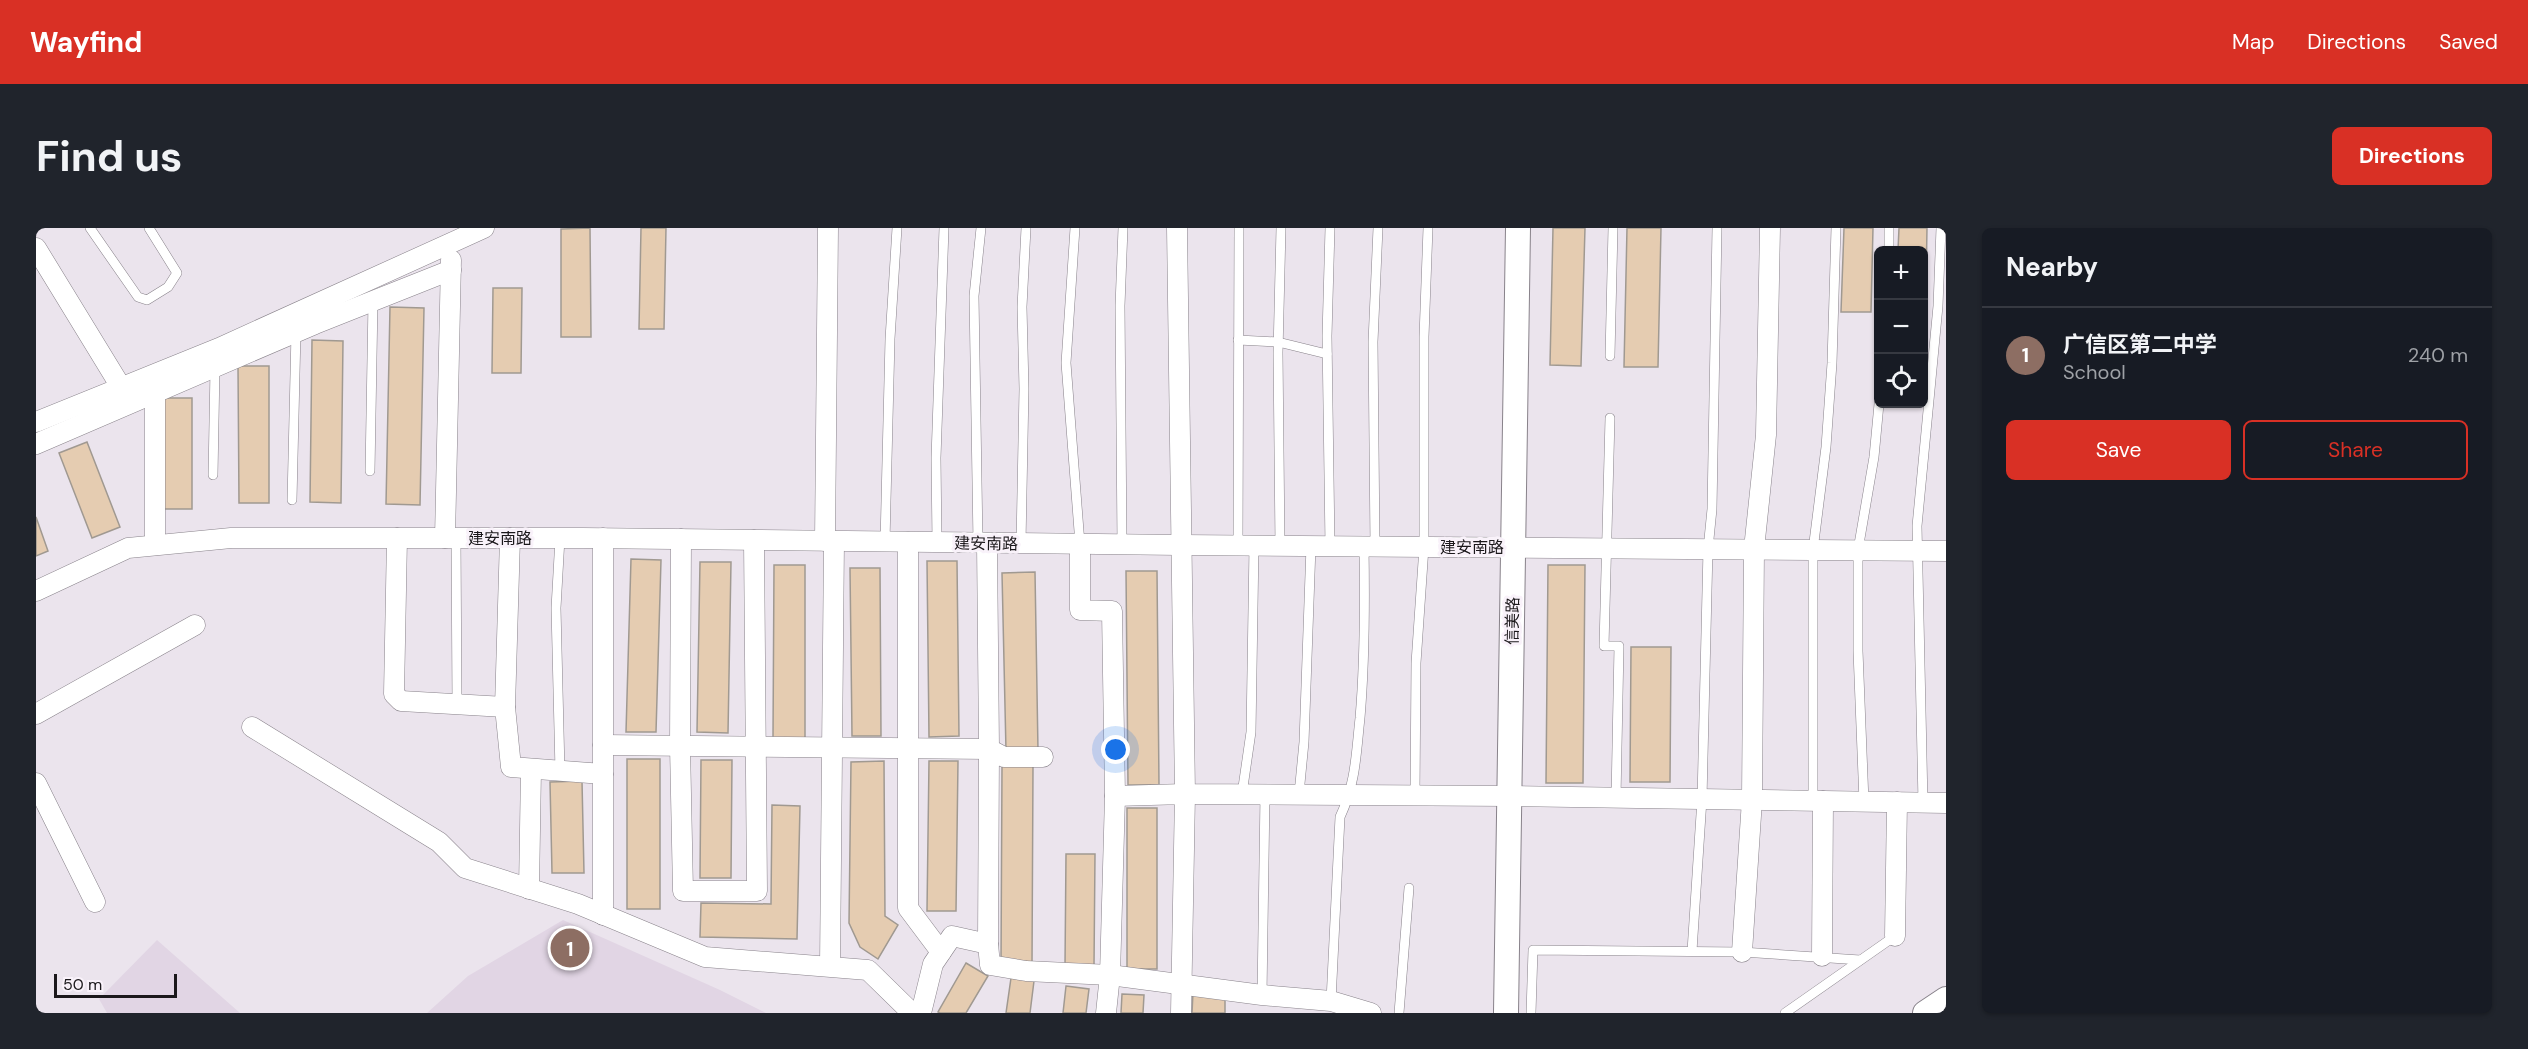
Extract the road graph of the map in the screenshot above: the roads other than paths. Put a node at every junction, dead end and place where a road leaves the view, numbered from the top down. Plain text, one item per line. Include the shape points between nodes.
1 (90, 228) edge
2 (149, 228) edge
3 (828, 228) edge
4 (897, 228) edge
5 (944, 228) edge
6 (981, 228) edge
7 (1026, 228) edge
8 (1075, 228) edge
9 (1123, 228) edge
10 (1177, 228) edge
11 (1239, 228) edge
12 (1281, 228) edge
13 (1330, 228) edge
14 (1378, 228) edge
15 (1428, 228) edge
16 (1518, 228) edge
17 (1613, 228) edge
18 (1717, 228) edge
19 (1770, 228) edge
20 (1836, 228) edge
21 (1889, 228) edge
22 (1941, 228) edge
23 (473, 230) edge
24 (452, 242) junction
25 (1889, 246) edge
26 (36, 248) edge
27 (451, 270) junction
28 (372, 302) junction
29 (296, 332) junction
30 (1238, 340) junction
31 (1278, 342) junction
32 (1327, 354) junction
33 (1610, 356) dead end
34 (215, 368) junction
35 (155, 383) junction
36 (121, 387) junction
37 (1879, 408) edge
38 (1610, 418) dead end
39 (36, 422) edge
40 (36, 444) edge
41 (370, 471) dead end
42 (213, 475) dead end
43 (292, 500) dead end
44 (450, 537) junction
45 (510, 537) junction
46 (560, 537) junction
47 (397, 538) junction
48 (603, 538) junction
49 (681, 539) junction
50 (754, 540) junction
51 (830, 541) junction
52 (885, 542) junction
53 (908, 542) junction
54 (937, 542) junction
55 (983, 543) junction
56 (1021, 543) junction
57 (1080, 544) junction
58 (155, 545) junction
59 (1122, 545) junction
60 (1180, 545) junction
61 (1246, 546) junction
62 (1280, 546) junction
63 (1321, 546) junction
64 (1369, 547) junction
65 (1424, 547) junction
66 (1513, 547) junction
67 (1607, 548) junction
68 (1708, 549) junction
69 (1754, 549) junction
70 (1813, 549) junction
71 (1858, 550) junction
72 (1917, 550) junction
73 (1946, 551) edge
74 (36, 591) edge
75 (195, 625) dead end
76 (457, 704) junction
77 (505, 707) junction
78 (36, 714) edge
79 (252, 727) dead end
80 (603, 745) junction
81 (680, 746) junction
82 (754, 747) junction
83 (832, 748) junction
84 (908, 748) junction
85 (989, 749) junction
86 (1043, 757) dead end
87 (531, 770) junction
88 (560, 771) junction
89 (603, 774) junction
90 (36, 783) edge
91 (1185, 794) junction
92 (1242, 794) junction
93 (1265, 794) junction
94 (1299, 795) junction
95 (1350, 795) junction
96 (1414, 795) junction
97 (1115, 796) junction
98 (1509, 796) junction
99 (1616, 798) junction
100 (1702, 799) junction
101 (1752, 800) junction
102 (1818, 801) junction
103 (1864, 802) junction
104 (1896, 802) junction
105 (1923, 803) junction
106 (1946, 803) edge
107 (1408, 888) dead end
108 (529, 889) junction
109 (94, 902) dead end
110 (603, 915) junction
111 (1895, 936) joint
112 (988, 944) junction
113 (1692, 951) junction
114 (941, 952) junction
115 (1742, 952) junction
116 (1821, 956) junction
117 (1860, 960) junction
118 (830, 966) junction
119 (1110, 975) junction
120 (1182, 984) junction
121 (1262, 996) junction
122 (1946, 999) edge
123 (1331, 1001) junction
124 (912, 1013) edge
125 (921, 1013) edge
126 (1106, 1013) edge
127 (1181, 1013) edge
128 (1371, 1013) edge
129 (1399, 1013) edge
130 (1506, 1013) edge
131 (1531, 1013) edge
132 (1785, 1013) edge
133 (1925, 1013) edge

1 - 2 lane via 138,297 147,300 168,287 177,273
3 - 51 street
4 - 52 lane
5 - 54 lane
6 - 55 lane via 974,296
7 - 56 lane
8 - 57 lane via 1066,363
9 - 59 lane
10 - 60 street
11 - 30 lane
12 - 31 lane
13 - 32 lane
14 - 64 lane
15 - 65 lane
16 - 66 street, 信美路
17 - 33 lane
18 - 68 lane
19 - 69 street via 1766,435
20 - 70 lane via 1826,447
21 - 25 lane
22 - 72 lane
23 - 24 street
24 - 27 street
24 - 35 street via 219,348
26 - 36 street
27 - 28 street
27 - 44 street
28 - 29 street
28 - 41 lane
29 - 34 street
29 - 43 lane
30 - 31 lane
30 - 61 lane
31 - 32 lane
31 - 62 lane
32 - 63 lane
34 - 35 street
34 - 42 lane
35 - 36 street
35 - 40 street
35 - 58 street
36 - 39 street
37 - 71 lane
38 - 67 lane
44 - 45 street, 建安南路
44 - 47 street, 建安南路
44 - 76 lane
45 - 46 street, 建安南路
45 - 77 street
46 - 48 street, 建安南路
46 - 88 lane via 556,608
47 - 58 street, 建安南路 via 231,538
47 - 76 street via 394,694 400,701
48 - 49 street, 建安南路
48 - 80 street
49 - 50 street, 建安南路
49 - 81 street
50 - 51 street, 建安南路
50 - 82 street
51 - 52 street, 建安南路
51 - 83 street
52 - 53 street, 建安南路
53 - 54 street, 建安南路
53 - 84 street
54 - 55 street, 建安南路
55 - 56 street, 建安南路
55 - 85 street
56 - 57 street, 建安南路
57 - 59 street, 建安南路
57 - 97 street via 1080,610 1112,610
58 - 74 street, 建安南路 via 128,548
59 - 60 street, 建安南路
60 - 61 street, 建安南路
60 - 91 street
61 - 62 street, 建安南路
61 - 92 lane via 1251,732
62 - 63 street, 建安南路
63 - 64 street, 建安南路
63 - 94 lane
64 - 65 street, 建安南路
64 - 95 lane via 1365,659
65 - 66 street, 建安南路
65 - 96 lane via 1416,663
66 - 67 street, 建安南路
66 - 98 street, 信美路
67 - 68 street, 建安南路
67 - 99 lane via 1604,646 1619,646
68 - 69 street, 建安南路
68 - 100 lane
69 - 70 street, 建安南路
69 - 101 street
70 - 71 street, 建安南路
70 - 102 lane
71 - 72 street, 建安南路
71 - 103 lane
72 - 73 street, 建安南路
72 - 105 lane
75 - 78 street
76 - 77 street
77 - 87 street via 511,767
79 - 108 street via 439,842 465,868
80 - 81 street
80 - 89 street
81 - 82 street
81 - 82 street via 683,891 757,891
82 - 83 street
83 - 84 street
83 - 118 street
84 - 85 street
84 - 114 street via 908,908
85 - 86 street via 1004,758
85 - 112 street
87 - 88 street
87 - 108 street
88 - 89 street
89 - 110 street
90 - 109 street
91 - 92 street
91 - 97 street
91 - 120 street
92 - 93 street
93 - 94 street
93 - 121 lane
94 - 95 street
95 - 96 street
95 - 123 lane via 1340,817
96 - 98 street
97 - 119 street
98 - 99 street
98 - 130 street, 信美路
99 - 100 street
100 - 101 street
100 - 113 lane
101 - 102 street
101 - 115 street
102 - 103 street
102 - 116 street
103 - 104 street
104 - 105 street
104 - 111 street
105 - 106 street
107 - 129 lane
108 - 110 street
110 - 118 street via 705,957
111 - 117 lane
112 - 114 street via 952,936
112 - 119 street via 990,965
113 - 115 lane
113 - 131 lane via 1533,950
114 - 125 street via 933,964
115 - 116 lane
116 - 117 lane
117 - 132 lane
118 - 124 street via 868,970
119 - 120 street
119 - 126 street
120 - 121 street
120 - 127 street
121 - 123 street
122 - 133 street
123 - 128 street

